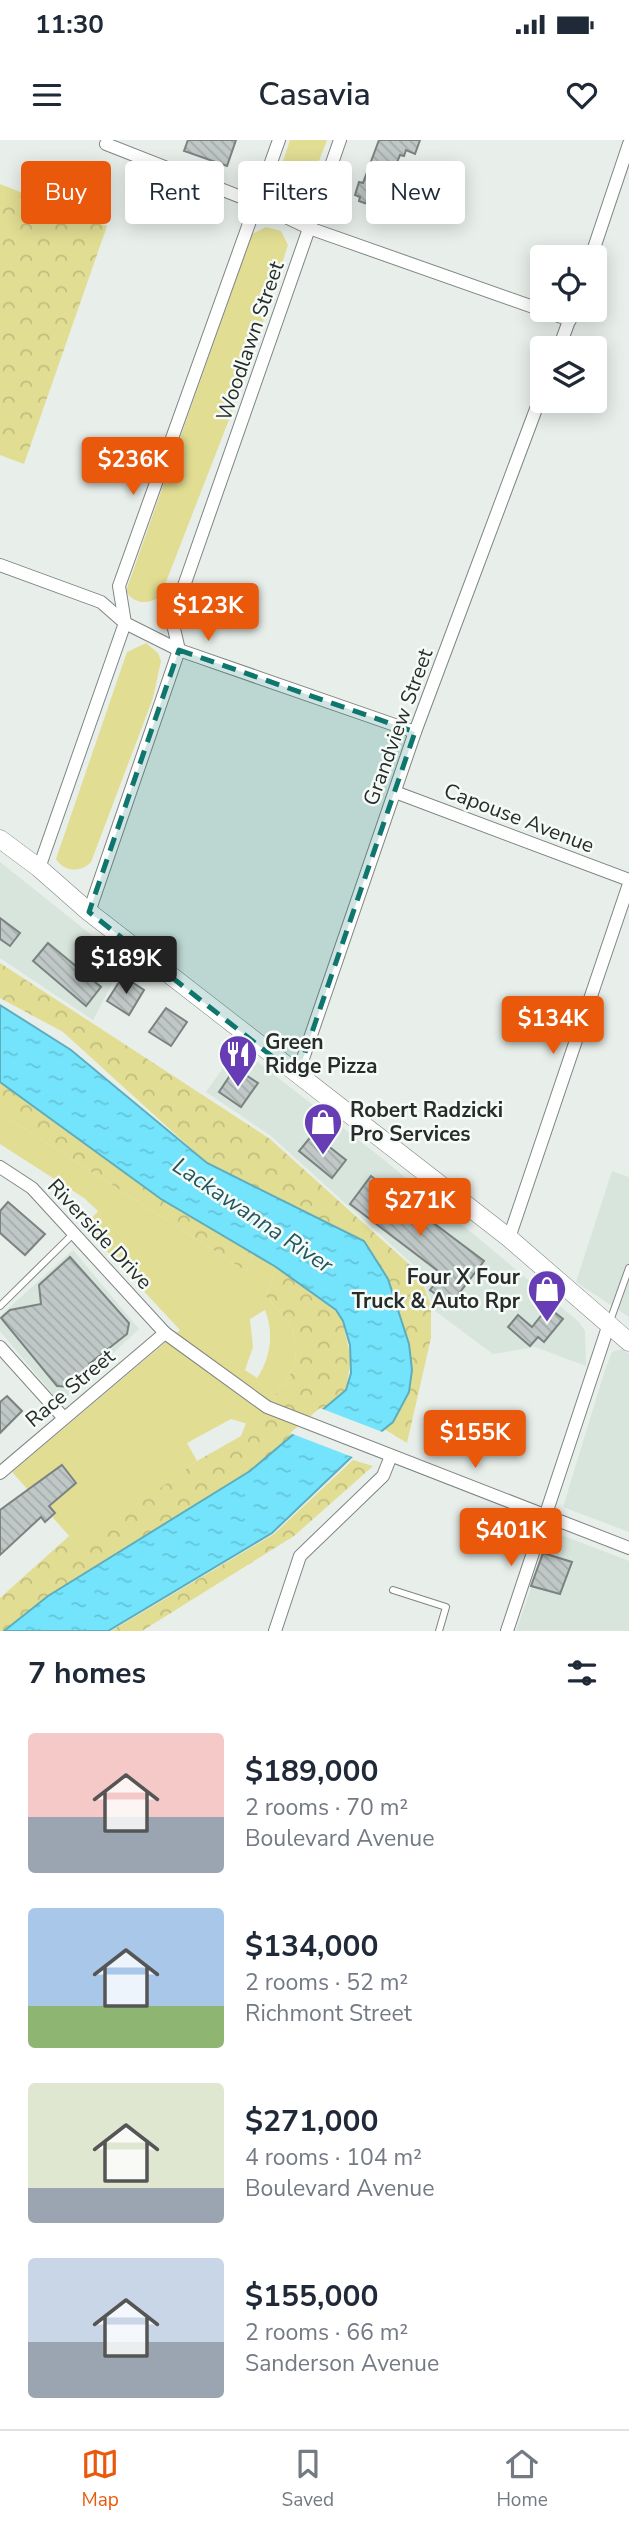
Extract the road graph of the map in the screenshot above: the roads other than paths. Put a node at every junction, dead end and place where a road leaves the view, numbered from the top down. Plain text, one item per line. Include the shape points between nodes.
1 (279, 140) edge
2 (340, 140) edge
3 (106, 144) dead end
4 (629, 144) edge
5 (271, 161) edge
6 (238, 196) edge
7 (248, 224) edge
8 (301, 224) edge
9 (309, 228) junction
10 (595, 245) edge
11 (530, 301) edge
12 (535, 413) edge
13 (0, 565) edge
14 (125, 623) junction
15 (179, 650) junction
16 (415, 732) junction
17 (395, 792) junction
18 (0, 839) edge
19 (39, 868) junction
20 (629, 882) edge
21 (89, 912) junction
22 (297, 1076) junction
23 (0, 1167) edge
24 (74, 1233) junction
25 (509, 1238) junction
26 (629, 1268) edge
27 (0, 1306) edge
28 (608, 1326) junction
29 (165, 1334) junction
30 (629, 1342) edge
31 (0, 1347) edge
32 (63, 1417) junction
33 (391, 1456) junction
34 (0, 1473) edge
35 (547, 1516) junction
36 (629, 1548) edge
37 (393, 1590) dead end
38 (275, 1631) edge
39 (439, 1631) edge
40 (507, 1631) edge

1 - 5 street, Woodlawn Street
2 - 9 street, Woodlawn Street
3 - 6 street
4 - 10 street
7 - 14 street, Woodlawn Street via 119,586
8 - 9 street
9 - 11 street
9 - 15 street, Woodlawn Street via 172,620
12 - 16 street, Grandview Street
13 - 14 street via 101,602
14 - 15 street
14 - 19 street, Woodlawn Street
15 - 16 street
15 - 21 street, Woodlawn Street
16 - 17 street, Grandview Street
17 - 20 street, Capouse Avenue
17 - 22 street, Grandview Street
18 - 19 street
19 - 21 street
20 - 25 street
21 - 22 street
22 - 25 street
23 - 24 street, Riverside Drive via 32,1188
24 - 27 lane
24 - 29 street, Riverside Drive
25 - 28 street
26 - 28 lane
28 - 30 street
28 - 35 street
29 - 32 street, Race Street
29 - 33 street, Riverside Drive via 267,1407
31 - 32 street
32 - 34 street, Race Street
33 - 35 street, Riverside Drive
33 - 38 street via 383,1476 300,1556
35 - 36 street, Riverside Drive
35 - 40 street
37 - 39 lane via 446,1607

